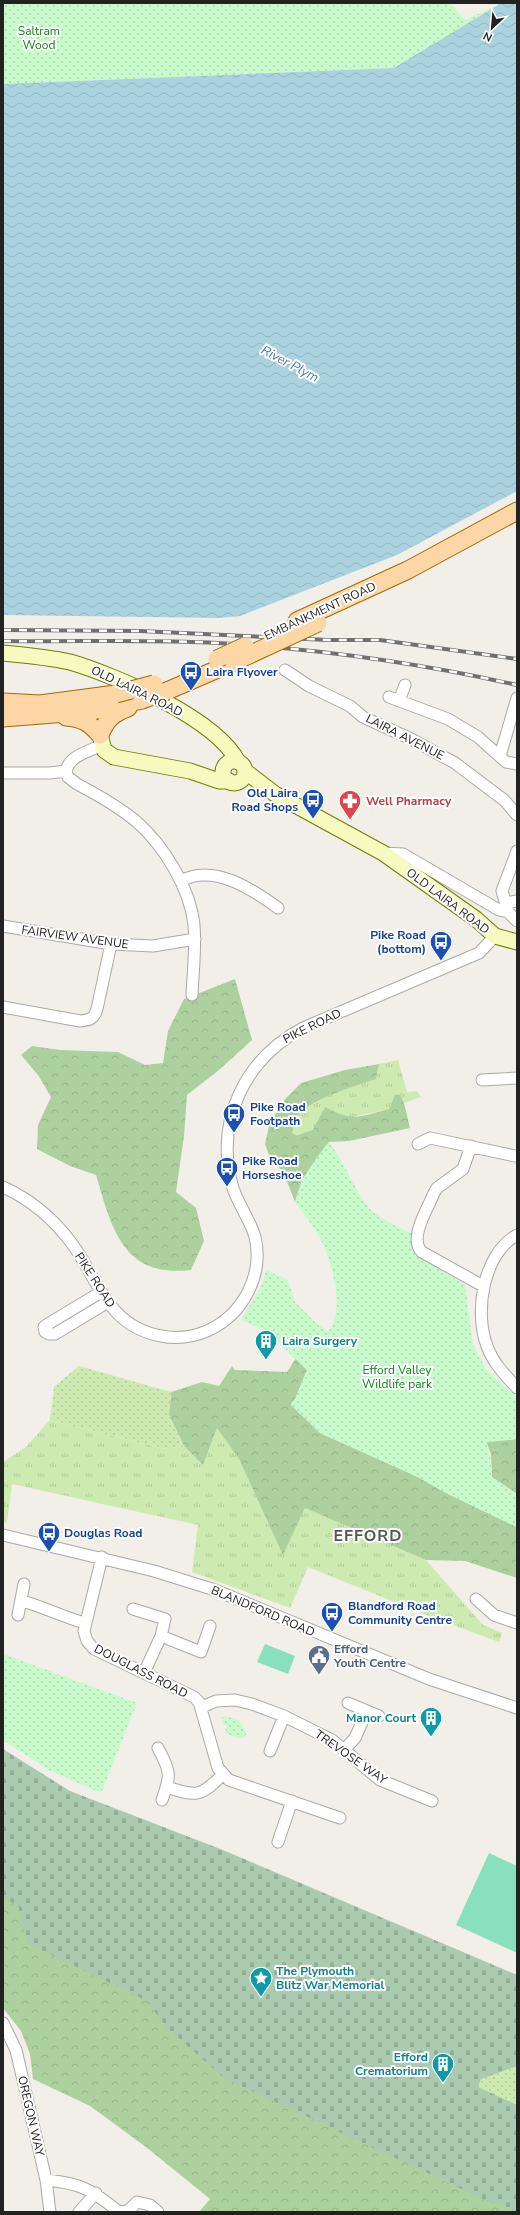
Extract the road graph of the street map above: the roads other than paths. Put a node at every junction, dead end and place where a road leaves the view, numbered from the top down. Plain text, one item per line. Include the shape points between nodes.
1 (517, 512) edge
2 (517, 522) edge
3 (3, 653) edge
4 (285, 670) dead end
5 (405, 685) dead end
6 (160, 687) junction
7 (514, 697) edge
8 (141, 700) junction
9 (3, 702) edge
10 (42, 716) junction
11 (3, 718) edge
12 (101, 740) junction
13 (500, 756) junction
14 (517, 764) edge
15 (66, 771) junction
16 (3, 772) edge
17 (233, 772) junction
18 (517, 815) edge
19 (517, 852) edge
20 (383, 853) junction
21 (180, 881) junction
22 (517, 900) edge
23 (507, 907) junction
24 (278, 908) dead end
25 (517, 921) edge
26 (3, 926) edge
27 (495, 936) junction
28 (195, 939) junction
29 (517, 942) edge
30 (111, 944) junction
31 (192, 995) dead end
32 (3, 1007) edge
33 (517, 1078) edge
34 (482, 1080) dead end
35 (418, 1144) dead end
36 (471, 1146) junction
37 (515, 1156) dead end
38 (3, 1187) edge
39 (517, 1235) edge
40 (483, 1286) junction
41 (101, 1292) junction
42 (108, 1302) junction
43 (517, 1388) edge
44 (3, 1535) edge
45 (102, 1558) junction
46 (24, 1584) dead end
47 (476, 1599) dead end
48 (22, 1601) junction
49 (134, 1609) dead end
50 (18, 1615) dead end
51 (517, 1622) edge
52 (85, 1623) junction
53 (210, 1626) dead end
54 (161, 1636) junction
55 (144, 1673) junction
56 (348, 1703) dead end
57 (202, 1707) junction
58 (517, 1708) edge
59 (367, 1711) junction
60 (284, 1716) junction
61 (379, 1716) dead end
62 (158, 1748) dead end
63 (344, 1750) junction
64 (270, 1751) dead end
65 (223, 1774) junction
66 (167, 1787) junction
67 (162, 1800) dead end
68 (292, 1801) junction
69 (432, 1801) dead end
70 (340, 1818) dead end
71 (278, 1842) dead end
72 (3, 2023) edge
73 (46, 2180) junction
74 (96, 2192) junction
75 (50, 2212) edge
76 (79, 2212) edge
77 (158, 2212) edge

1 - 6 main road, EMBANKMENT ROAD, bridge via 408,570
2 - 6 main road, EMBANKMENT ROAD, bridge via 403,585 234,662
3 - 17 main road, OLD LAIRA ROAD via 68,662 98,671 173,706 217,737 232,751
4 - 18 street, LAIRA AVENUE via 309,686 350,706 363,717 455,763 504,800
5 - 13 street via 394,699 459,725
6 - 8 main road, EMBANKMENT ROAD, bridge
6 - 9 main road, EMBANKMENT ROAD, bridge via 40,704
7 - 13 street
8 - 10 main road via 92,711
8 - 12 main road via 109,718
10 - 11 main road
10 - 12 main road via 82,719 92,726
12 - 15 street via 73,758 68,763
12 - 17 main road, OLD LAIRA ROAD via 107,754 118,759 190,771 219,781
13 - 14 street via 506,762
15 - 16 street
15 - 21 street via 68,777 77,784 136,822 154,839
17 - 20 main road, OLD LAIRA ROAD
19 - 23 street via 502,891
20 - 23 street, OLD LAIRA ROAD via 403,854 499,910
20 - 27 main road, OLD LAIRA ROAD via 476,919
21 - 24 street via 189,876 200,875 230,879 243,884
21 - 28 street via 189,905
22 - 23 street
23 - 25 street, OLD LAIRA ROAD
26 - 30 street, FAIRVIEW AVENUE
27 - 29 main road, OLD LAIRA ROAD
27 - 42 street, PIKE ROAD via 479,953 291,1035 258,1062 238,1096 228,1135 228,1160 232,1184 255,1236 257,1256 250,1288 232,1314 218,1326 205,1332 183,1337 167,1337 151,1334 126,1323
28 - 30 street, FAIRVIEW AVENUE via 153,946
28 - 31 street
30 - 32 street via 95,1016 89,1020 80,1021
33 - 34 street
35 - 36 street via 430,1138
36 - 37 street
36 - 40 street via 463,1169 434,1193 416,1238 422,1252
38 - 41 street, PIKE ROAD via 28,1199 50,1218 73,1246
39 - 40 street via 495,1257
40 - 43 street via 482,1316 486,1345 499,1368
41 - 42 street, PIKE ROAD
41 - 42 street via 48,1324 44,1327 45,1332 55,1334
44 - 45 street, BLANDFORD ROAD
45 - 52 street, DOUGLASS ROAD
45 - 58 street, BLANDFORD ROAD via 154,1570 215,1590 429,1679
46 - 48 street
47 - 51 street via 494,1615
48 - 50 street
48 - 52 street
49 - 54 street via 165,1619
52 - 55 street, DOUGLASS ROAD via 87,1641 94,1649
53 - 54 street via 201,1652
54 - 55 street
55 - 57 street, DOUGLASS ROAD via 194,1697
56 - 59 street
57 - 60 street, TREVOSE WAY via 216,1701 235,1700
57 - 65 street via 218,1768
59 - 61 street
59 - 63 street via 355,1738
60 - 63 street, TREVOSE WAY via 319,1733
60 - 64 street
62 - 66 street via 169,1769
63 - 69 street, TREVOSE WAY via 380,1780
65 - 66 street via 211,1787 200,1793 188,1794
65 - 68 street via 244,1786
66 - 67 street
68 - 70 street
68 - 71 street
72 - 73 street, OREGON WAY via 16,2050
73 - 74 street via 70,2182
73 - 75 street, OREGON WAY
74 - 76 street
74 - 77 street via 120,2212 128,2211 137,2202 150,2205

